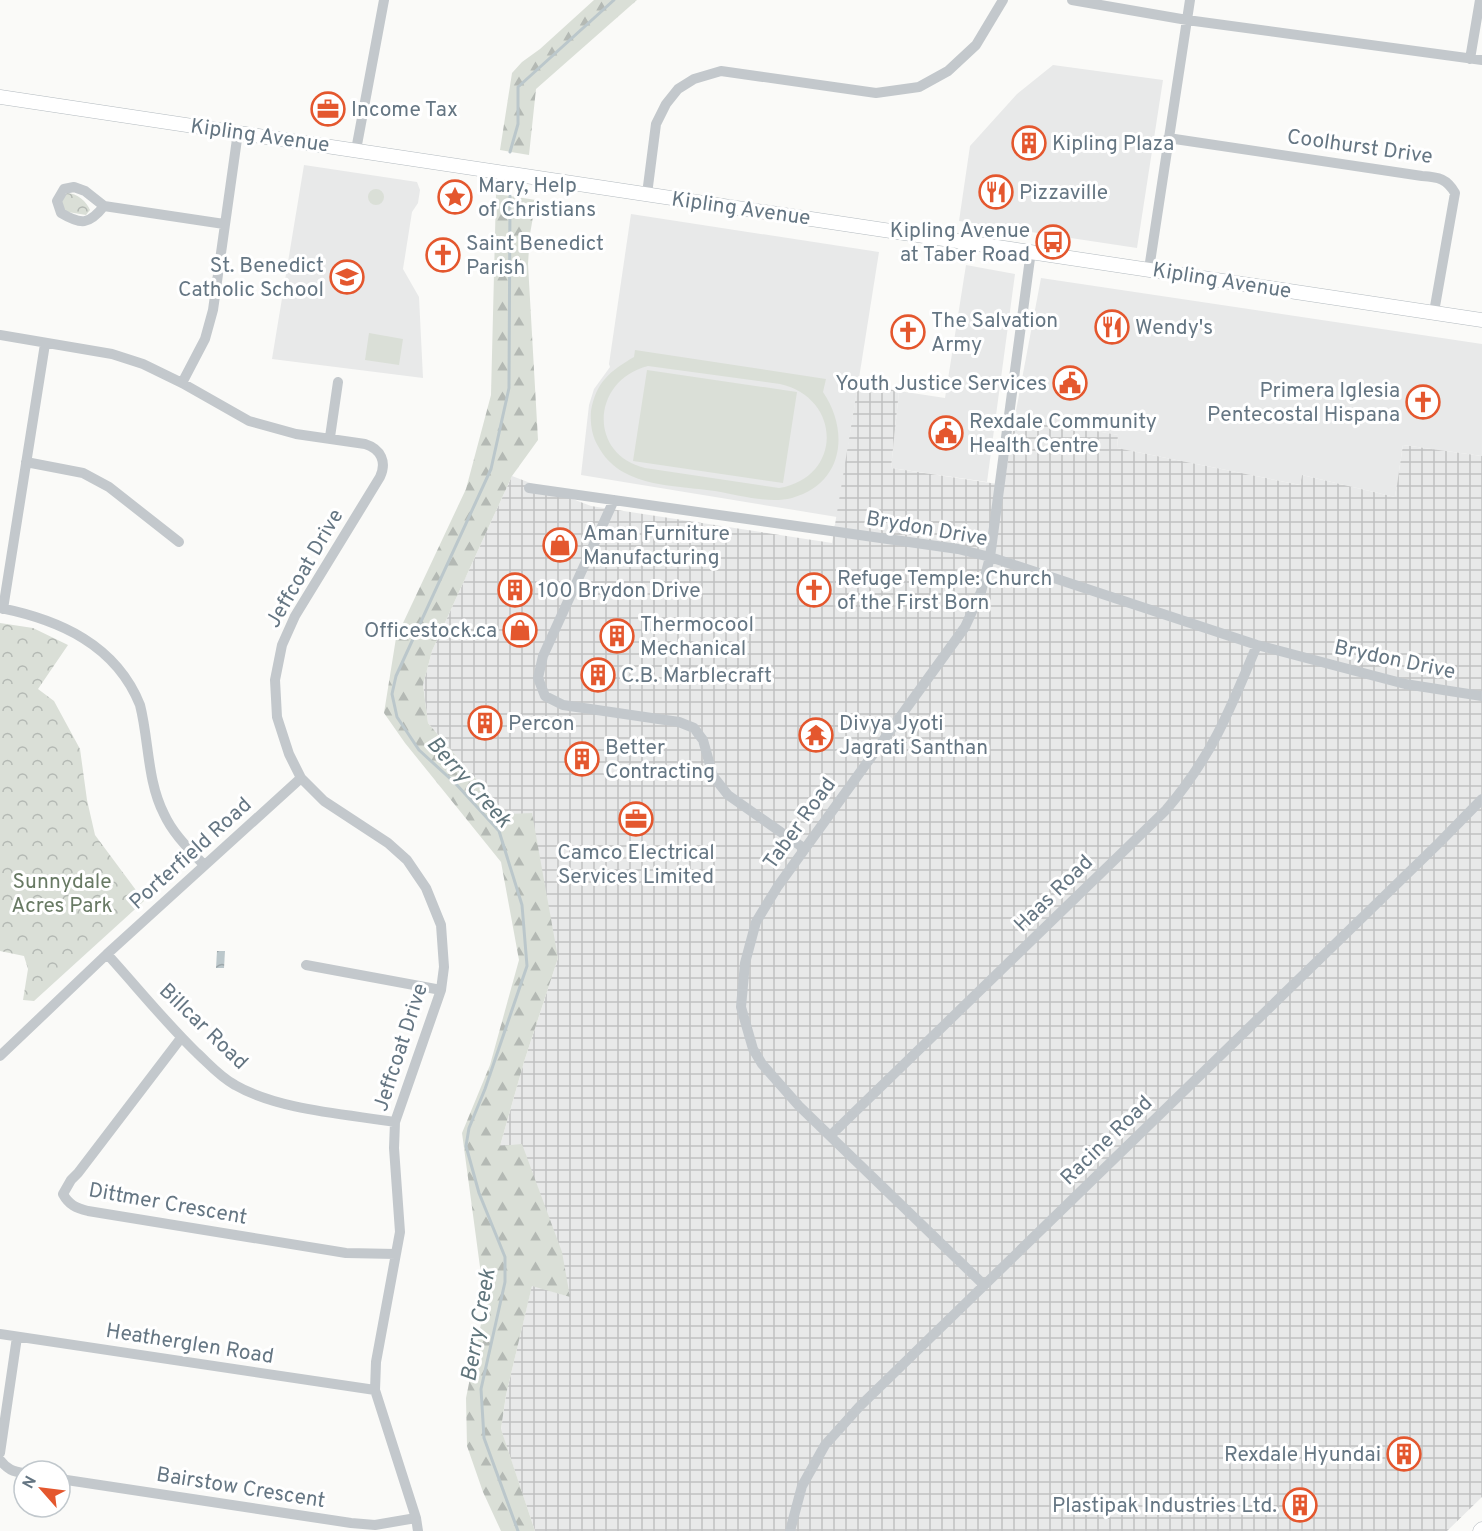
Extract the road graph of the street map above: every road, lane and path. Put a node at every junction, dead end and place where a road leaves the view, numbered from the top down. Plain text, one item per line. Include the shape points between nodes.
1 (384, 0) edge
2 (1003, 0) edge
3 (1072, 0) edge
4 (1190, 0) edge
5 (1480, 0) edge
6 (1187, 20) junction
7 (1470, 59) junction
8 (1482, 60) edge
9 (0, 97) edge
10 (238, 132) junction
11 (1168, 138) junction
12 (356, 150) junction
13 (647, 194) junction
14 (104, 206) dead end
15 (224, 224) junction
16 (1031, 251) junction
17 (1149, 269) junction
18 (1434, 312) junction
19 (1482, 320) edge
20 (0, 335) edge
21 (45, 344) junction
22 (338, 382) dead end
23 (182, 383) junction
24 (330, 437) junction
25 (26, 462) junction
26 (529, 488) dead end
27 (614, 500) junction
28 (179, 542) dead end
29 (990, 557) junction
30 (1, 608) edge
31 (1257, 645) junction
32 (1482, 696) edge
33 (301, 778) junction
34 (1482, 799) edge
35 (805, 849) junction
36 (204, 865) junction
37 (107, 954) junction
38 (306, 965) dead end
39 (441, 990) junction
40 (181, 1038) junction
41 (0, 1056) edge
42 (395, 1122) junction
43 (831, 1135) junction
44 (396, 1254) junction
45 (984, 1285) junction
46 (0, 1334) edge
47 (17, 1337) junction
48 (375, 1390) junction
49 (0, 1453) edge
50 (0, 1460) edge
51 (12, 1471) edge
52 (72, 1481) edge
53 (416, 1518) junction
54 (418, 1531) edge
55 (790, 1531) edge

1 - 12 street
2 - 13 street via 976,45 948,71 918,87 876,93 721,70 694,79 678,89 656,124
3 - 6 street
4 - 6 street
5 - 7 street
6 - 7 street
6 - 11 street
7 - 8 street
9 - 10 main road, Kipling Avenue
10 - 12 main road, Kipling Avenue
10 - 15 street
11 - 17 street
11 - 18 street, Coolhurst Drive via 1445,180 1455,193
12 - 13 main road, Kipling Avenue
13 - 16 main road, Kipling Avenue
14 - 15 street
15 - 23 street via 208,330
16 - 17 main road, Kipling Avenue
16 - 29 street, Taber Road
17 - 18 main road, Kipling Avenue
18 - 19 main road, Kipling Avenue
20 - 21 street, Jeffcoat Drive
21 - 23 street, Jeffcoat Drive via 112,354
21 - 25 street
22 - 24 street
23 - 24 street, Jeffcoat Drive via 249,421 296,434
24 - 33 street, Jeffcoat Drive via 371,446 381,455 383,469 295,616 280,653 275,680 277,717
25 - 28 street via 83,473 109,487
25 - 30 street
26 - 27 street, Brydon Drive
27 - 29 street, Brydon Drive via 958,549
27 - 35 street via 543,656 538,678 545,696 563,705 679,722 694,728 703,740 713,776 728,795
29 - 31 street, Brydon Drive
29 - 35 street, Taber Road via 981,592 965,627
30 - 36 street via 70,629 124,674 140,705 157,799 164,816
31 - 32 street, Brydon Drive via 1405,684
31 - 43 street, Haas Road via 1208,754 1166,810
33 - 36 street, Porterfield Road
33 - 39 street, Jeffcoat Drive via 338,812 388,843 419,877 441,925
34 - 45 street, Racine Road
35 - 43 street, Taber Road via 756,922 745,963 741,1007 753,1049 762,1064
36 - 37 street, Porterfield Road
37 - 40 street, Billcar Road
37 - 41 street, Porterfield Road
38 - 39 street
39 - 42 street, Jeffcoat Drive
40 - 42 street, Billcar Road via 221,1076 263,1098
40 - 44 street, Dittmer Crescent via 71,1180 63,1194 68,1202 87,1211 334,1251
42 - 44 street, Jeffcoat Drive via 400,1221
43 - 45 street, Taber Road
44 - 48 street, Jeffcoat Drive via 376,1362
45 - 55 street, Racine Road via 825,1445 802,1486
46 - 47 street, Heatherglen Road
47 - 48 street, Heatherglen Road
47 - 49 street
48 - 53 street, Jeffcoat Drive
50 - 51 street
52 - 53 street, Bairstow Crescent via 351,1523 375,1525
53 - 54 street, Jeffcoat Drive

